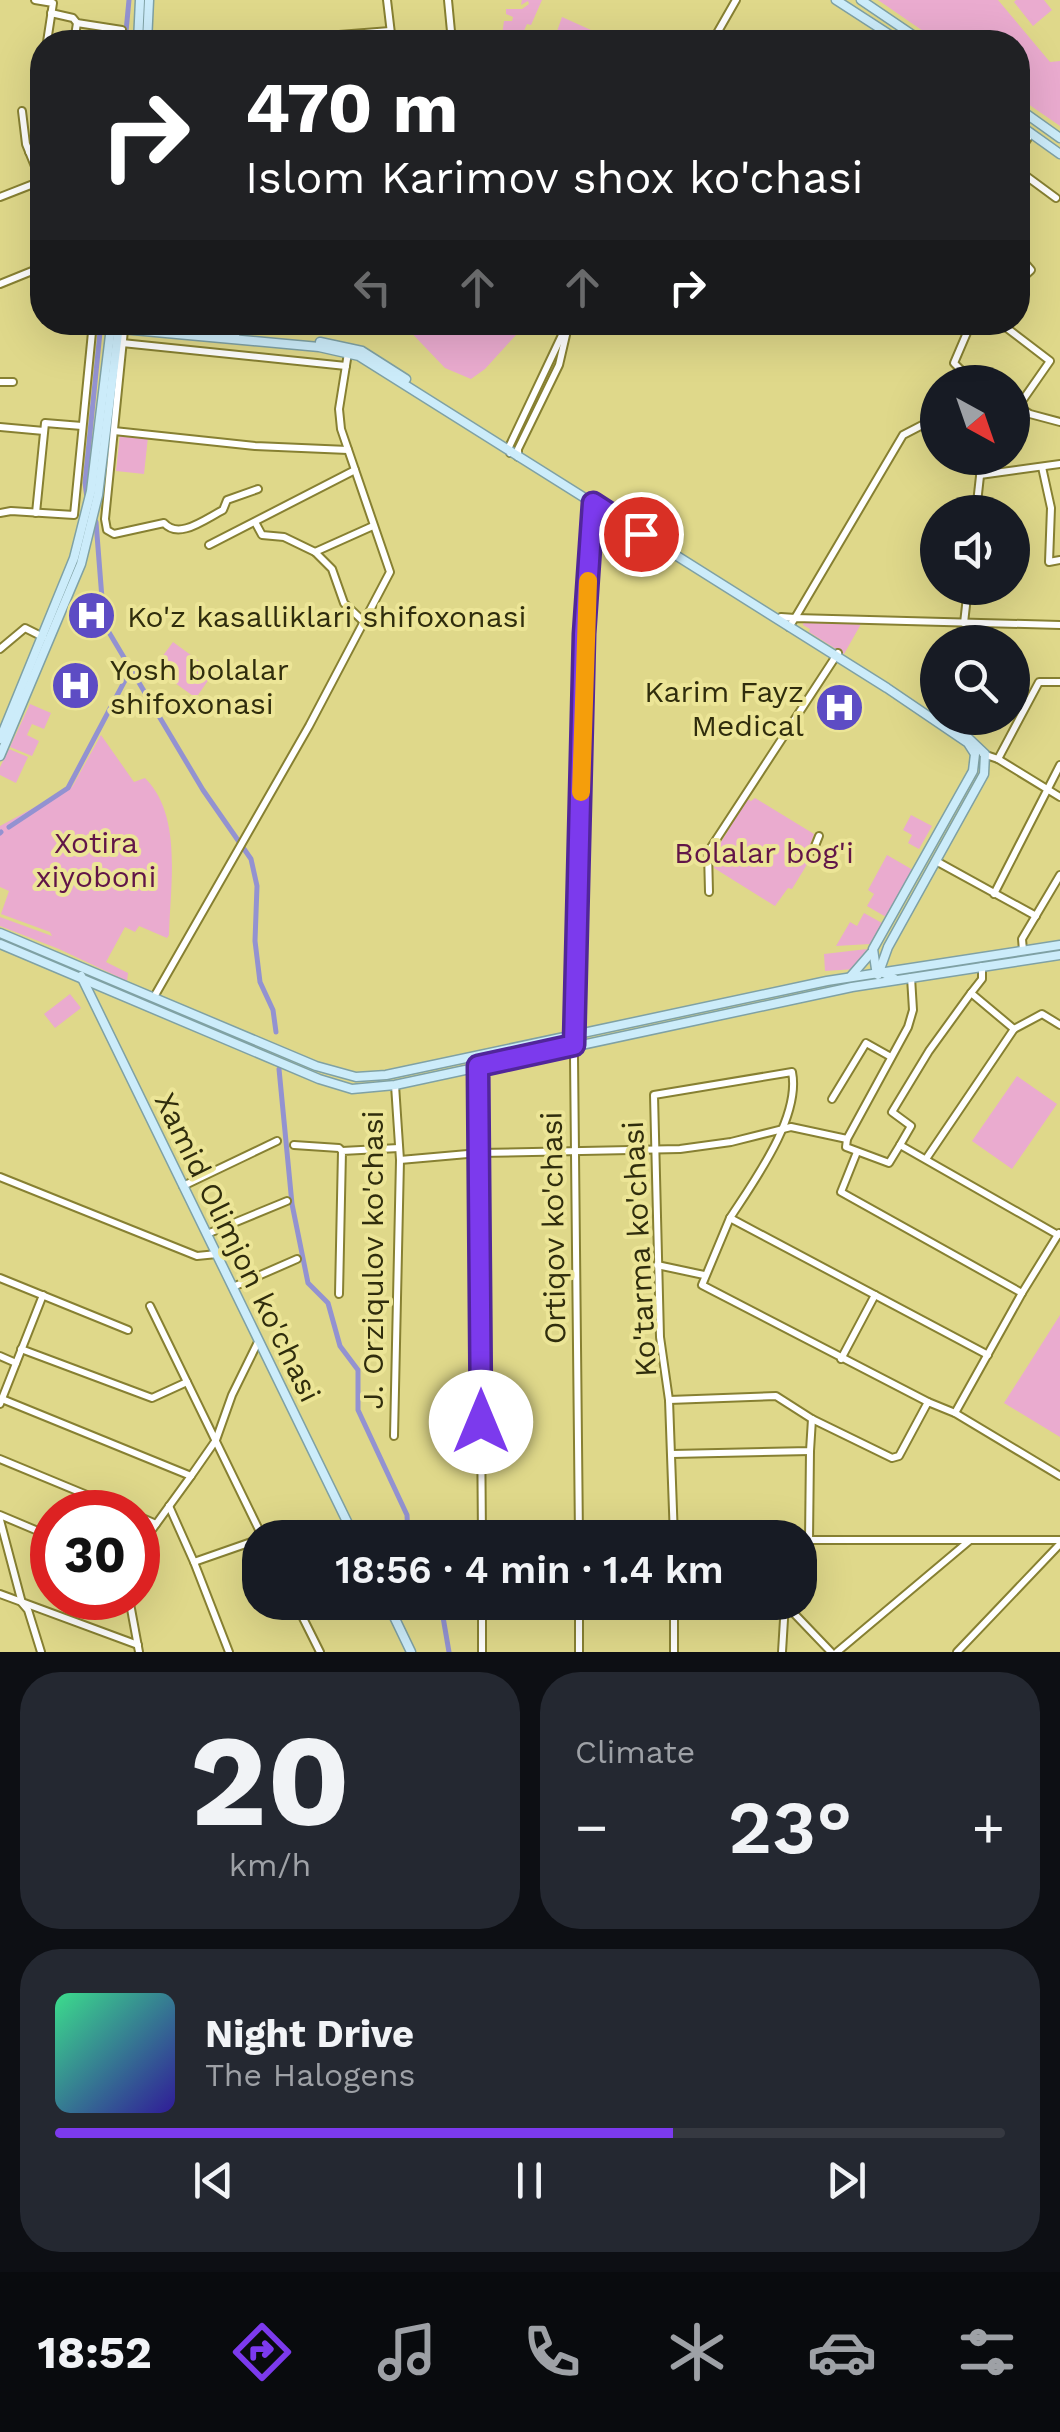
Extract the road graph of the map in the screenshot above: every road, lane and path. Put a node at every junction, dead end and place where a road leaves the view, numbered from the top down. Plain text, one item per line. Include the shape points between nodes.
1 (35, 0) edge
2 (140, 0) edge
3 (149, 0) edge
4 (387, 0) edge
5 (448, 0) edge
6 (736, 0) edge
7 (836, 0) edge
8 (861, 0) edge
9 (52, 13) junction
10 (77, 22) junction
11 (49, 30) edge
12 (76, 30) edge
13 (122, 30) dead end
14 (139, 30) edge
15 (148, 30) edge
16 (390, 30) edge
17 (451, 30) edge
18 (719, 30) edge
19 (882, 30) edge
20 (906, 30) edge
21 (22, 112) dead end
22 (1030, 117) edge
23 (1031, 134) edge
24 (1060, 138) edge
25 (29, 152) edge
26 (1060, 154) edge
27 (1030, 179) edge
28 (30, 186) edge
29 (0, 197) edge
30 (1056, 198) dead end
31 (30, 272) edge
32 (0, 284) edge
33 (91, 335) edge
34 (115, 335) edge
35 (116, 335) edge
36 (120, 335) edge
37 (214, 335) edge
38 (565, 335) edge
39 (964, 335) edge
40 (1016, 335) edge
41 (122, 343) junction
42 (349, 349) junction
43 (956, 365) edge
44 (346, 366) junction
45 (0, 382) edge
46 (14, 382) dead end
47 (1030, 386) edge
48 (1030, 411) edge
49 (1060, 422) edge
50 (82, 426) junction
51 (920, 427) edge
52 (0, 428) edge
53 (114, 430) junction
54 (44, 432) junction
55 (348, 450) junction
56 (515, 453) junction
57 (1060, 464) edge
58 (1042, 467) junction
59 (1030, 468) edge
60 (355, 470) junction
61 (258, 488) dead end
62 (593, 501) junction
63 (0, 513) edge
64 (36, 513) junction
65 (255, 522) junction
66 (373, 526) junction
67 (208, 546) dead end
68 (316, 552) junction
69 (1060, 560) edge
70 (966, 605) edge
71 (364, 622) junction
72 (792, 623) junction
73 (964, 623) junction
74 (1060, 625) edge
75 (44, 637) junction
76 (0, 649) edge
77 (837, 655) junction
78 (1060, 682) edge
79 (920, 706) edge
80 (965, 735) edge
81 (0, 739) edge
82 (980, 754) junction
83 (0, 756) edge
84 (998, 758) junction
85 (1060, 764) edge
86 (1048, 790) junction
87 (1060, 797) edge
88 (819, 836) dead end
89 (812, 852) dead end
90 (926, 854) junction
91 (937, 860) junction
92 (1060, 875) edge
93 (709, 892) dead end
94 (994, 894) junction
95 (1036, 916) junction
96 (0, 933) edge
97 (0, 944) edge
98 (1060, 945) edge
99 (888, 947) junction
100 (874, 948) junction
101 (1023, 950) junction
102 (1060, 955) edge
103 (982, 966) junction
104 (903, 968) junction
105 (879, 972) junction
106 (81, 976) junction
107 (911, 977) junction
108 (847, 978) junction
109 (895, 980) junction
110 (867, 984) junction
111 (972, 993) junction
112 (154, 996) junction
113 (1060, 1025) edge
114 (1014, 1029) junction
115 (223, 1033) junction
116 (574, 1035) junction
117 (574, 1045) junction
118 (891, 1058) junction
119 (478, 1066) junction
120 (395, 1086) junction
121 (832, 1099) dead end
122 (780, 1131) junction
123 (759, 1136) junction
124 (847, 1139) junction
125 (277, 1141) dead end
126 (294, 1145) dead end
127 (900, 1145) junction
128 (400, 1148) junction
129 (656, 1149) junction
130 (342, 1151) junction
131 (574, 1151) junction
132 (858, 1152) junction
133 (479, 1154) junction
134 (769, 1154) junction
135 (926, 1159) junction
136 (400, 1160) junction
137 (0, 1177) edge
138 (183, 1186) junction
139 (287, 1201) dead end
140 (730, 1218) junction
141 (1059, 1233) edge
142 (207, 1234) junction
143 (217, 1254) junction
144 (296, 1259) dead end
145 (657, 1265) junction
146 (704, 1275) junction
147 (0, 1278) edge
148 (233, 1287) junction
149 (1022, 1293) junction
150 (339, 1294) dead end
151 (875, 1295) junction
152 (43, 1296) junction
153 (150, 1306) dead end
154 (128, 1330) dead end
155 (258, 1342) junction
156 (22, 1349) junction
157 (988, 1355) junction
158 (0, 1356) edge
159 (841, 1358) junction
160 (16, 1363) junction
161 (187, 1382) junction
162 (670, 1400) junction
163 (1, 1402) edge
164 (928, 1402) junction
165 (955, 1414) junction
166 (812, 1419) junction
167 (394, 1436) dead end
168 (216, 1440) junction
169 (810, 1451) junction
170 (672, 1454) junction
171 (0, 1460) edge
172 (191, 1476) junction
173 (1060, 1476) edge
174 (74, 1490) edge
175 (169, 1506) junction
176 (0, 1518) edge
177 (160, 1518) edge
178 (254, 1520) edge
179 (347, 1520) edge
180 (482, 1520) edge
181 (579, 1520) edge
182 (674, 1520) edge
183 (810, 1520) edge
184 (30, 1529) edge
185 (817, 1540) edge
186 (970, 1540) junction
187 (1060, 1542) edge
188 (242, 1545) edge
189 (194, 1562) junction
190 (0, 1594) edge
191 (22, 1603) junction
192 (134, 1620) edge
193 (304, 1620) edge
194 (396, 1620) edge
195 (482, 1620) edge
196 (579, 1620) edge
197 (674, 1620) edge
198 (784, 1620) edge
199 (801, 1620) edge
200 (138, 1648) edge
201 (41, 1652) edge
202 (229, 1652) edge
203 (320, 1652) edge
204 (411, 1652) edge
205 (482, 1652) edge
206 (578, 1652) edge
207 (674, 1652) edge
208 (782, 1652) edge
209 (834, 1652) edge
210 (958, 1652) edge

1 - 9 street via 53,3
2 - 14 main road
3 - 15 main road
4 - 16 street
5 - 17 street
6 - 18 street
7 - 19 main road
8 - 20 main road
9 - 10 street
9 - 11 street
10 - 12 street
10 - 13 street
21 - 25 street
22 - 24 main road
23 - 26 main road
27 - 30 street
28 - 29 street
31 - 32 street
33 - 50 street
34 - 75 main road via 91,491
35 - 83 main road via 98,495 81,564
36 - 41 street
37 - 42 main road
38 - 56 street via 559,365
39 - 43 street
40 - 47 street via 1050,361
41 - 44 street
41 - 53 street
42 - 44 street
42 - 56 main road via 366,352
44 - 55 street via 339,409
45 - 46 street
48 - 49 street
50 - 54 street via 45,423
50 - 64 street via 74,515
51 - 72 street via 903,436
52 - 54 street
53 - 55 street
53 - 61 street via 105,519 114,534 164,522 178,532
54 - 64 street
55 - 60 street
56 - 62 main road
57 - 58 street
58 - 59 street
58 - 69 street via 1051,508 1049,562
60 - 65 street
60 - 66 street
62 - 72 main road
62 - 72 main road
62 - 116 street, Ortiqov ko'chasi
63 - 64 street
65 - 67 street
65 - 68 street via 262,535
66 - 68 street
66 - 71 street via 390,572
68 - 71 street via 332,569 344,603
70 - 73 street
71 - 112 street
72 - 73 street
72 - 77 main road
73 - 74 street
75 - 76 street via 25,628
75 - 81 main road
77 - 79 main road
77 - 82 main road
77 - 93 street via 708,852
78 - 84 street via 1039,682
80 - 82 main road
82 - 84 street
82 - 90 main road
82 - 91 main road via 984,774
84 - 86 street
85 - 86 street
86 - 87 street
86 - 94 street
88 - 89 street
90 - 91 main road
90 - 100 main road
91 - 94 street
91 - 99 main road
92 - 95 street
94 - 95 street
95 - 101 street
96 - 112 main road
97 - 106 main road
98 - 101 main road
99 - 104 main road via 890,961
99 - 105 main road
100 - 105 main road
100 - 108 main road
101 - 104 main road
102 - 103 main road
103 - 107 main road
103 - 111 street
104 - 105 main road
105 - 108 main road
105 - 109 main road
105 - 110 main road
106 - 115 main road
106 - 138 main road, Xamid Olimjon ko'chasi
107 - 109 main road
107 - 118 street via 913,1010
108 - 116 main road
109 - 110 main road
110 - 117 main road
111 - 114 street
111 - 127 street via 892,1112 911,1126
112 - 115 main road
113 - 114 street via 1042,1014
114 - 135 street
115 - 116 main road via 356,1077
115 - 120 main road via 290,1068 352,1089
116 - 117 street, Ortiqov ko'chasi
117 - 119 main road
117 - 131 street, Ortiqov ko'chasi
118 - 121 street via 866,1043
118 - 124 street
119 - 120 main road
119 - 133 street
120 - 128 street, J. Orziqulov ko'chasi
122 - 123 street
122 - 124 street via 791,1127
122 - 129 street, Ko'tarma ko'chasi via 796,1090 792,1072 654,1095
122 - 134 street, Ko'tarma ko'chasi
123 - 129 street
123 - 134 street
124 - 132 street via 846,1147
125 - 138 street
126 - 130 street
127 - 132 street via 889,1163
127 - 135 street
128 - 130 street
128 - 136 street, J. Orziqulov ko'chasi
129 - 131 street
129 - 145 street, Ko'tarma ko'chasi
130 - 150 street
131 - 133 street
131 - 181 street, Ortiqov ko'chasi
132 - 149 street via 841,1192
133 - 136 street
133 - 180 street
134 - 140 street, Ko'tarma ko'chasi
135 - 141 street
136 - 167 street, J. Orziqulov ko'chasi
137 - 143 street via 197,1256
138 - 142 main road, Xamid Olimjon ko'chasi
139 - 142 street
140 - 146 street, Ko'tarma ko'chasi
140 - 151 street
141 - 149 street
142 - 143 main road, Xamid Olimjon ko'chasi
143 - 148 main road, Xamid Olimjon ko'chasi
144 - 148 street
145 - 146 street
145 - 162 street, Ko'tarma ko'chasi
146 - 159 street via 702,1284
147 - 152 street
148 - 155 main road, Xamid Olimjon ko'chasi
149 - 157 street
151 - 157 street
151 - 159 street
152 - 154 street
152 - 156 street
153 - 161 street
155 - 168 street
155 - 179 main road, Xamid Olimjon ko'chasi
156 - 160 street
156 - 161 street via 152,1398
157 - 165 street
158 - 160 street
159 - 164 street
160 - 163 street
161 - 168 street
162 - 166 street via 776,1396
162 - 170 street, Ko'tarma ko'chasi
163 - 172 street
164 - 165 street
164 - 166 street via 892,1458
165 - 173 street
166 - 169 street
168 - 172 street
168 - 178 street
169 - 170 street
169 - 183 street
170 - 182 street, Ko'tarma ko'chasi
171 - 174 street
172 - 175 street
175 - 177 street
175 - 189 street
176 - 184 street
176 - 191 street
185 - 186 street
186 - 187 street
186 - 209 street
187 - 210 street
188 - 189 street
189 - 202 street
190 - 191 street
191 - 200 street
191 - 201 street
192 - 200 street
193 - 203 street
194 - 204 main road
195 - 205 street
196 - 206 street
197 - 207 street
198 - 208 street
199 - 209 street

